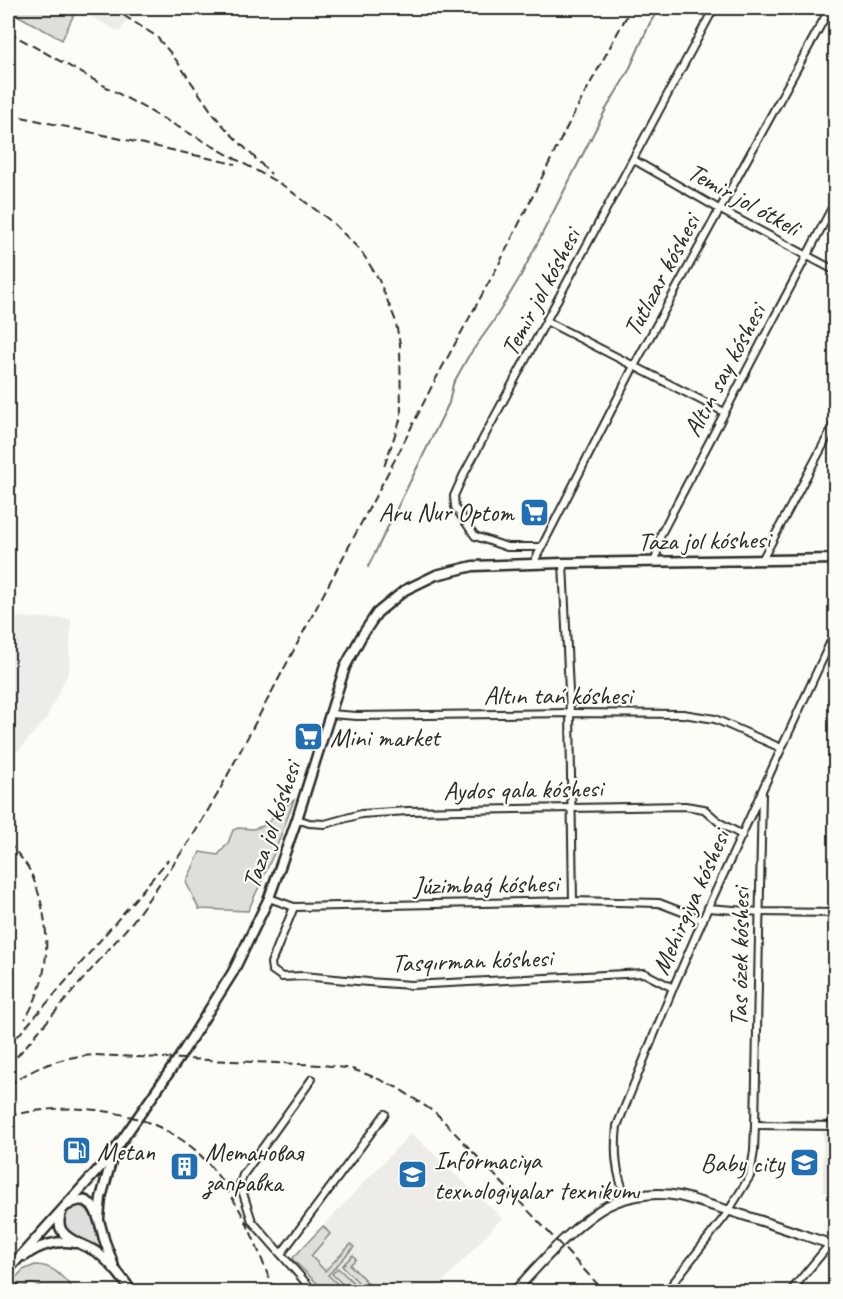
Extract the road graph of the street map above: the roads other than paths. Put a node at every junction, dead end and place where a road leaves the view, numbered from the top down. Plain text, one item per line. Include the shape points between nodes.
1 (714, 8) edge
2 (830, 8) edge
3 (634, 160) junction
4 (836, 200) edge
5 (719, 209) junction
6 (806, 255) junction
7 (836, 271) edge
8 (546, 321) junction
9 (634, 366) junction
10 (724, 412) junction
11 (836, 421) edge
12 (541, 548) junction
13 (836, 559) edge
14 (762, 560) junction
15 (655, 562) junction
16 (563, 563) junction
17 (533, 564) junction
18 (836, 630) edge
19 (570, 713) junction
20 (330, 714) junction
21 (781, 747) junction
22 (762, 791) junction
23 (572, 808) junction
24 (297, 819) junction
25 (742, 835) junction
26 (269, 898) junction
27 (573, 901) junction
28 (294, 907) junction
29 (708, 908) junction
30 (760, 912) junction
31 (836, 914) edge
32 (702, 920) junction
33 (673, 988) junction
34 (312, 1079) dead end
35 (385, 1114) dead end
36 (755, 1125) junction
37 (836, 1126) edge
38 (113, 1153) junction
39 (626, 1198) junction
40 (64, 1207) junction
41 (729, 1210) junction
42 (99, 1218) junction
43 (82, 1245) junction
44 (833, 1245) edge
45 (281, 1254) junction
46 (114, 1267) junction
47 (10, 1268) edge
48 (8, 1282) edge
49 (16, 1292) edge
50 (132, 1292) edge
51 (314, 1292) edge
52 (514, 1292) edge
53 (666, 1292) edge
54 (790, 1292) edge

1 - 3 street, Temir jol kóshesi
2 - 5 street, Tutlızar kóshesi
3 - 5 street, Temir jol ótkeli
3 - 8 street, Temir jol kóshesi
4 - 6 street, Altın say kóshesi
5 - 6 street, Temir jol ótkeli
5 - 9 street, Tutlızar kóshesi
6 - 7 street, Temir jol ótkeli
6 - 10 street, Altın say kóshesi
8 - 9 street
8 - 12 street, Temir jol kóshesi via 454,496 455,507 475,536 507,547
9 - 10 street
9 - 12 street, Tutlızar kóshesi
10 - 15 street, Altın say kóshesi via 661,534
11 - 14 street
12 - 17 street, Tutlızar kóshesi
13 - 14 main road, Taza jol kóshesi
14 - 15 main road, Taza jol kóshesi
15 - 16 main road, Taza jol kóshesi
16 - 17 main road, Taza jol kóshesi
16 - 19 street
17 - 20 main road, Taza jol kóshesi via 473,566 436,575 405,590 377,614 361,637 345,667
18 - 21 street, Mehirgiya kóshesi
19 - 20 street, Altın tań kóshesi via 357,717
19 - 21 street, Altın tań kóshesi via 683,714 715,719
19 - 23 street
20 - 24 main road, Taza jol kóshesi
21 - 22 street, Mehirgiya kóshesi
22 - 25 street, Mehirgiya kóshesi
22 - 30 street, Tas ózek kóshesi
23 - 24 street, Aydos qala kóshesi via 361,814 325,824
23 - 25 street, Aydos qala kóshesi via 704,809
23 - 27 street
24 - 26 main road, Taza jol kóshesi
25 - 29 street, Mehirgiya kóshesi
26 - 28 street, Júzimbaǵ kóshesi
26 - 38 main road, Taza jol kóshesi via 233,972
27 - 28 street, Júzimbaǵ kóshesi
27 - 32 street, Júzimbaǵ kóshesi via 660,903
28 - 33 street, Tasqırman kóshesi via 271,963 282,977 303,975 411,985 644,973
29 - 30 street
29 - 32 street, Mehirgiya kóshesi
30 - 31 street
30 - 36 street, Tas ózek kóshesi
32 - 33 street, Mehirgiya kóshesi
33 - 39 street, Mehirgiya kóshesi via 617,1126 615,1146
34 - 45 street via 240,1184 252,1221
35 - 45 street
36 - 37 street
36 - 41 street, Tas ózek kóshesi via 750,1176
38 - 40 main road, Taza jol kóshesi
38 - 42 main road
39 - 41 street via 679,1196
39 - 52 street via 590,1217
40 - 42 main road via 80,1200 94,1208
40 - 43 main road via 59,1219 62,1231
40 - 47 main road, Taza jol kóshesi
41 - 44 street
41 - 53 street, Tas ózek kóshesi
42 - 46 main road
43 - 46 main road
43 - 47 main road via 69,1242 43,1246
44 - 54 street
45 - 51 street
46 - 50 main road
48 - 49 main road

